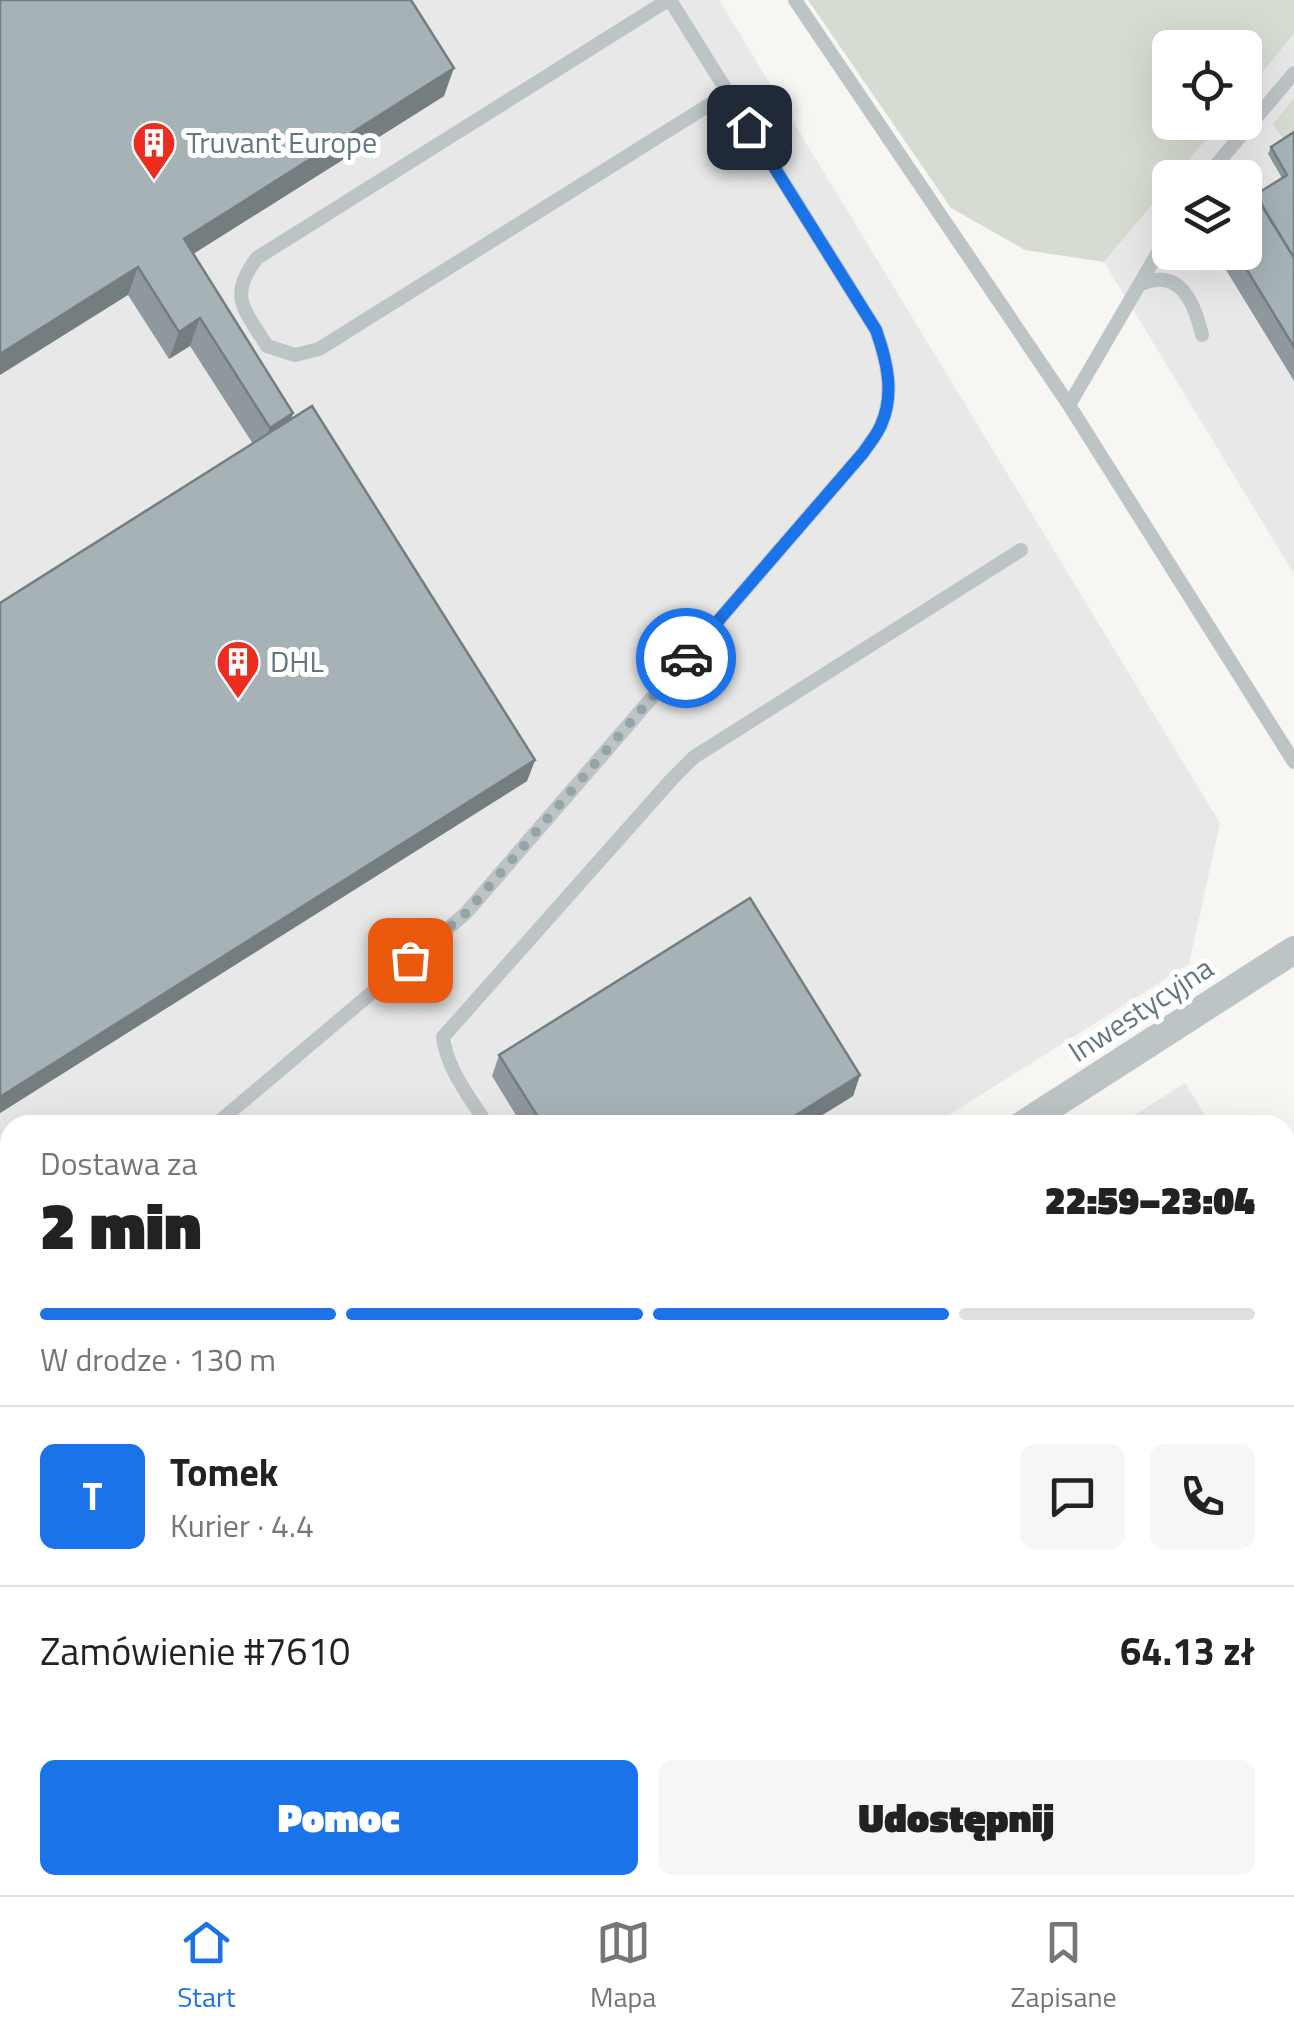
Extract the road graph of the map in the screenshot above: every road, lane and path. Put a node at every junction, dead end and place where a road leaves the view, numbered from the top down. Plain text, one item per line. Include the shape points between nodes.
1 (669, 0) edge
2 (796, 0) edge
3 (1294, 73) edge
4 (728, 93) junction
5 (1221, 160) edge
6 (1152, 262) edge
7 (1138, 285) junction
8 (1202, 335) dead end
9 (1069, 405) junction
10 (1022, 550) dead end
11 (1294, 762) edge
12 (1294, 950) edge
13 (227, 1115) edge
14 (481, 1115) edge
15 (1038, 1115) edge

1 - 4 lane
1 - 4 lane via 258,258 244,276 240,302 267,346 295,355 319,348
2 - 9 lane
3 - 5 lane
4 - 13 lane via 876,330 890,392 881,426 466,913
6 - 7 lane
7 - 8 lane via 1160,278 1177,284
7 - 9 lane
9 - 11 lane
10 - 14 lane via 694,757 672,779 442,1038 451,1068
12 - 15 street, Inwestycyjna

